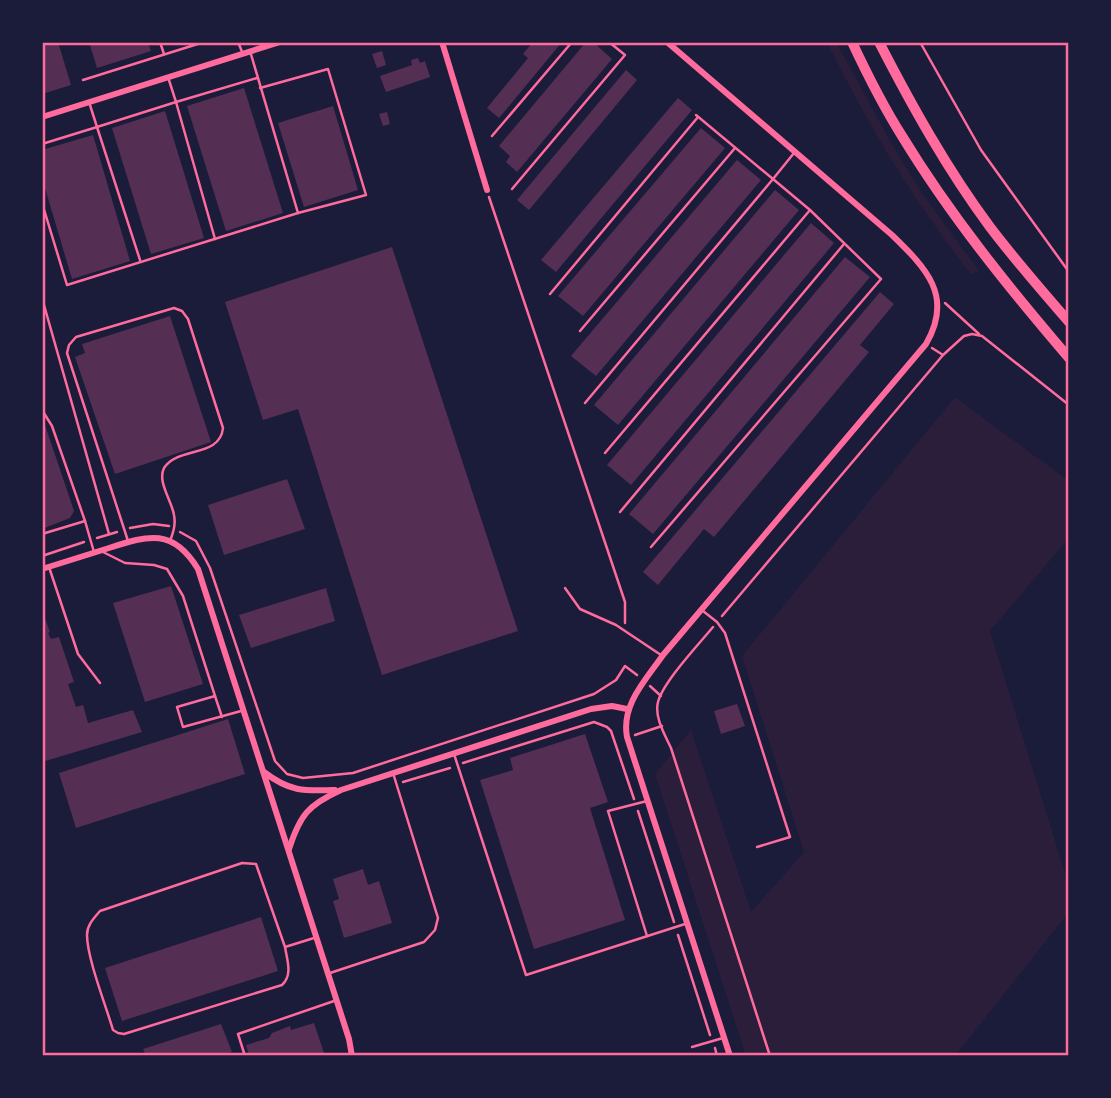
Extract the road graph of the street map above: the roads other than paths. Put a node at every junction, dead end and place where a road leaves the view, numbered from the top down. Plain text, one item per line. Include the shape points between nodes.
1 (160, 42) edge
2 (204, 42) edge
3 (238, 42) edge
4 (280, 42) edge
5 (442, 42) edge
6 (572, 42) edge
7 (609, 42) edge
8 (667, 42) edge
9 (852, 42) edge
10 (879, 42) edge
11 (246, 52) junction
12 (164, 54) junction
13 (168, 77) junction
14 (257, 78) junction
15 (83, 80) dead end
16 (260, 88) junction
17 (89, 102) junction
18 (176, 102) junction
19 (42, 117) edge
20 (97, 127) junction
21 (492, 136) dead end
22 (42, 144) edge
23 (735, 148) junction
24 (796, 151) junction
25 (773, 179) junction
26 (512, 189) dead end
27 (487, 190) road end
28 (42, 203) edge
29 (810, 210) junction
30 (298, 213) junction
31 (215, 239) junction
32 (844, 244) junction
33 (141, 262) junction
34 (550, 294) dead end
35 (1069, 322) edge
36 (580, 331) dead end
37 (1069, 358) edge
38 (584, 403) dead end
39 (42, 410) edge
40 (604, 453) dead end
41 (621, 512) dead end
42 (85, 522) junction
43 (42, 534) edge
44 (128, 541) junction
45 (170, 541) junction
46 (651, 547) dead end
47 (97, 551) junction
48 (46, 568) edge
49 (565, 589) dead end
50 (701, 610) junction
51 (663, 655) junction
52 (100, 683) dead end
53 (215, 696) junction
54 (627, 709) junction
55 (244, 711) junction
56 (222, 717) junction
57 (454, 754) junction
58 (264, 771) junction
59 (393, 773) junction
60 (341, 790) junction
61 (648, 801) junction
62 (757, 847) dead end
63 (289, 849) junction
64 (688, 923) junction
65 (648, 936) junction
66 (317, 937) junction
67 (285, 947) junction
68 (329, 974) junction
69 (337, 1000) junction
70 (724, 1037) junction
71 (692, 1047) dead end
72 (245, 1056) edge
73 (352, 1056) edge
74 (730, 1056) edge

1 - 12 lane
2 - 12 lane
3 - 11 lane
4 - 11 street
5 - 27 street
6 - 21 lane
7 - 26 lane via 625,55
8 - 24 street
9 - 37 highway via 903,137 938,189 1006,284
10 - 35 highway via 959,181
11 - 13 street
11 - 14 lane
12 - 15 lane
13 - 17 street
13 - 18 lane
14 - 16 lane
14 - 18 lane
16 - 30 lane
16 - 30 lane via 328,69 366,195
17 - 19 street
17 - 20 lane
18 - 20 lane
18 - 31 lane
20 - 22 lane
20 - 33 lane
23 - 25 lane
23 - 34 lane via 697,116
23 - 36 lane
24 - 25 lane
24 - 50 street via 924,269 938,297 938,314 926,344
25 - 29 lane
25 - 38 lane
28 - 33 lane via 67,285
29 - 32 lane
29 - 40 lane
30 - 31 lane
31 - 33 lane
32 - 41 lane
32 - 46 lane via 881,279
39 - 42 lane via 52,426
42 - 43 lane
42 - 47 lane
44 - 45 street via 141,537
44 - 45 lane via 67,353 76,337 174,308 188,318 223,428 215,444 164,468 162,477 174,515
44 - 47 street
45 - 55 street via 198,569
47 - 48 street
47 - 53 lane via 125,563 167,569 183,596
48 - 52 lane via 78,654
49 - 51 lane via 580,609
50 - 51 street
50 - 62 lane via 725,633 790,837
51 - 54 street
53 - 56 lane
53 - 56 lane via 177,707 183,727
54 - 57 street via 592,709
54 - 61 street via 627,737
55 - 56 lane
55 - 58 street
57 - 59 street
57 - 65 lane via 526,975
58 - 60 street via 280,784 301,791
58 - 63 street
59 - 60 street
59 - 68 lane via 437,925 424,942
60 - 63 street via 308,809
61 - 64 street
61 - 65 lane via 608,811
63 - 66 street
64 - 65 lane
64 - 70 street
66 - 67 lane
66 - 68 street
67 - 67 lane via 256,864 251,862 100,911 86,933 113,1030 124,1034 282,985 289,972
68 - 69 street
69 - 72 lane via 237,1034
69 - 73 street
70 - 71 lane
70 - 74 street

